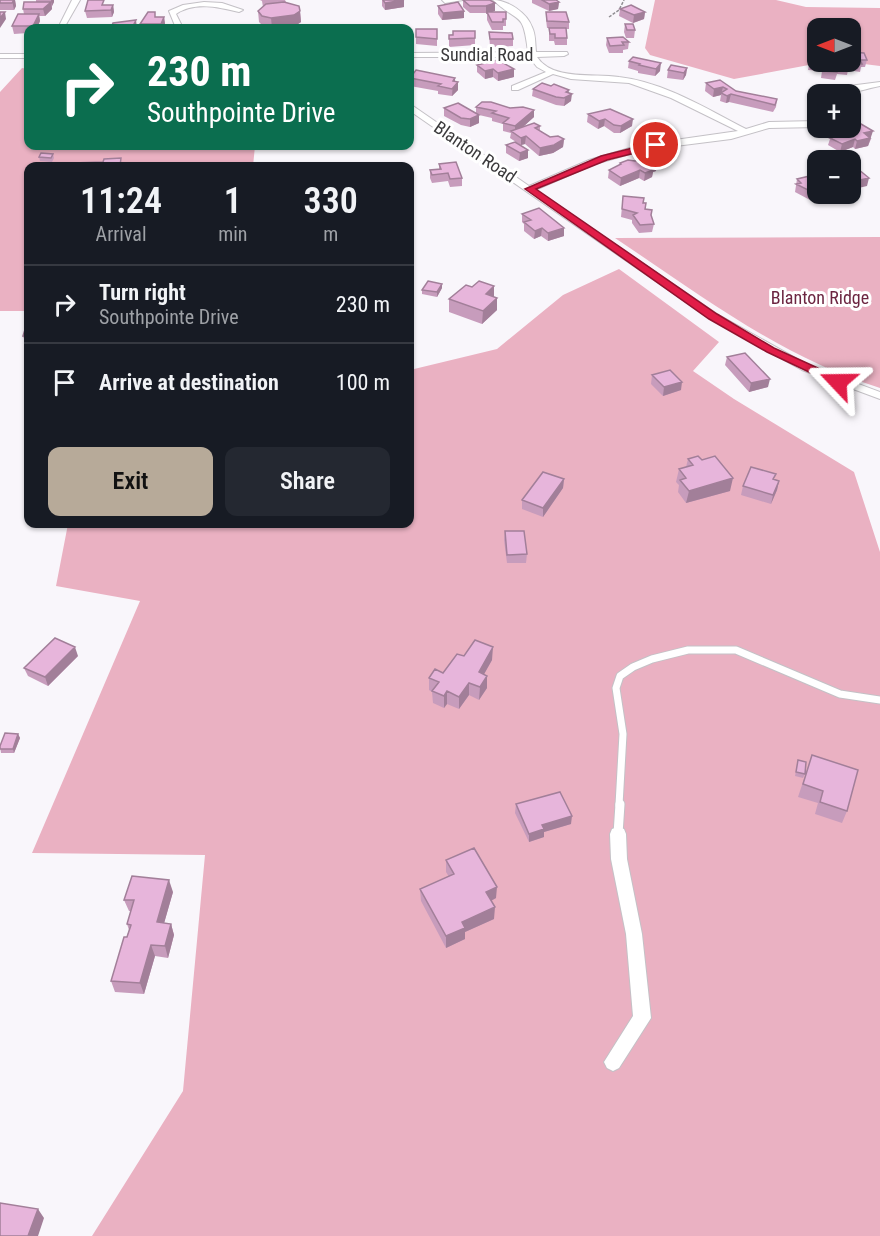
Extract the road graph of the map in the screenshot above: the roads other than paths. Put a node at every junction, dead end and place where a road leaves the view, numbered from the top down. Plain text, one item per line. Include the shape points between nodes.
1 (76, 0) edge
2 (445, 0) edge
3 (459, 0) edge
4 (497, 0) edge
5 (226, 5) junction
6 (239, 10) dead end
7 (209, 11) dead end
8 (64, 24) edge
9 (177, 24) edge
10 (564, 54) dead end
11 (414, 55) edge
12 (531, 55) junction
13 (0, 56) edge
14 (24, 56) edge
15 (554, 71) junction
16 (880, 84) edge
17 (861, 87) edge
18 (515, 88) dead end
19 (414, 111) edge
20 (807, 124) edge
21 (744, 131) junction
22 (529, 189) junction
23 (880, 396) edge
24 (880, 700) edge
25 (618, 834) joint
26 (613, 1062) dead end

1 - 8 street
2 - 3 street
4 - 12 street via 527,23
5 - 6 street
5 - 7 street
5 - 9 street via 205,1 182,5 172,13
10 - 12 street, Sundial Road
11 - 12 street, Sundial Road
12 - 15 street via 540,65
13 - 14 street
15 - 18 street
15 - 21 street via 630,81
16 - 17 street
19 - 22 street, Blanton Road
20 - 21 street via 769,125
21 - 22 street via 616,153
22 - 23 street, Blanton Road via 723,322 806,368
24 - 25 lane via 840,694 736,650 688,650 633,667 620,676 616,688 623,734
25 - 26 street via 642,1018

